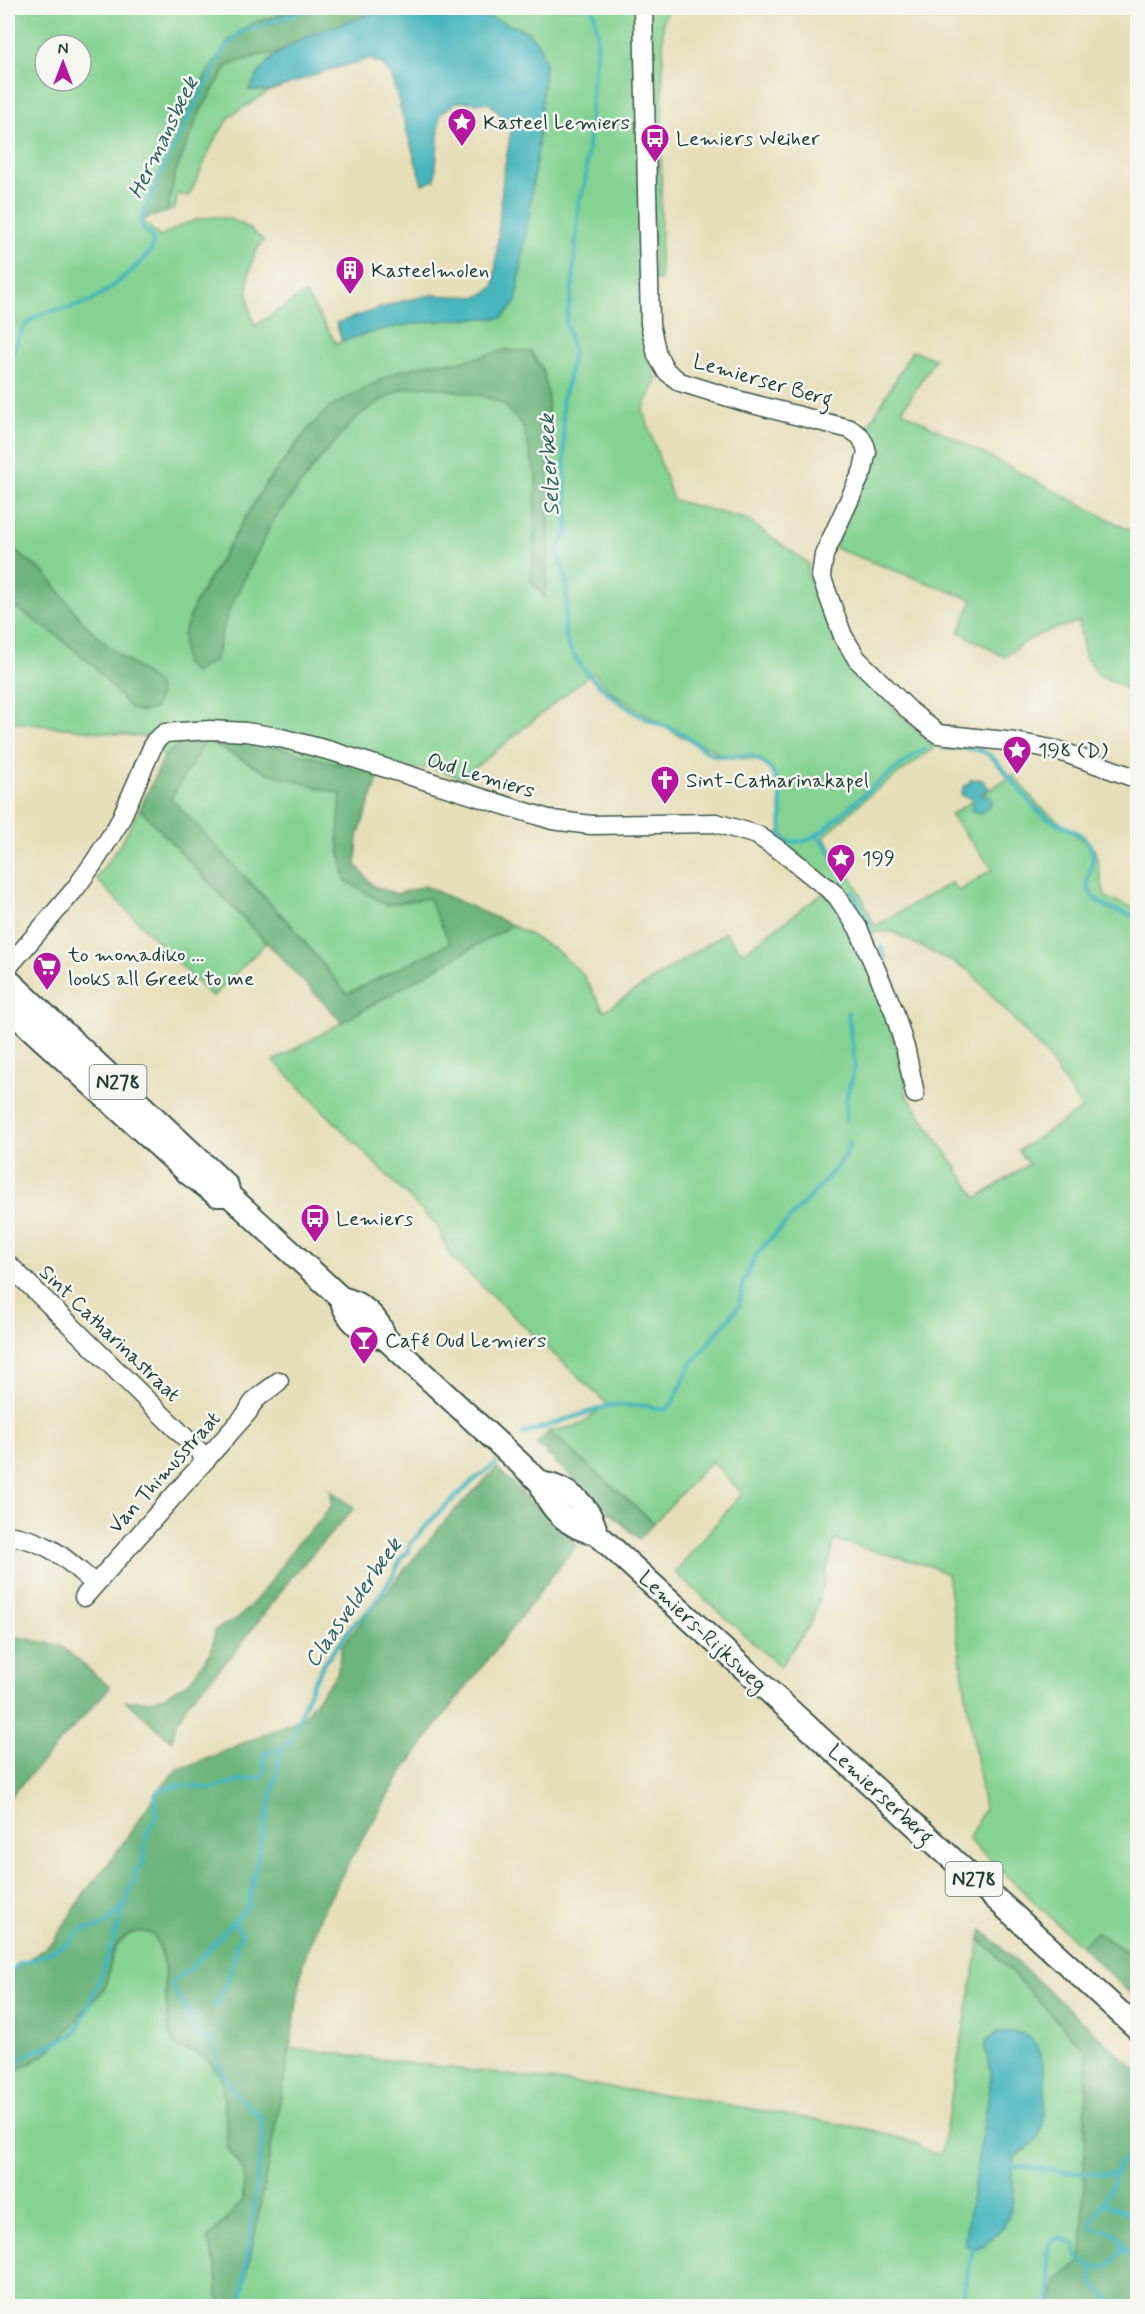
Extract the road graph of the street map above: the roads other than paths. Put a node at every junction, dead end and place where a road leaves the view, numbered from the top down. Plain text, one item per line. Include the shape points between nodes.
1 (643, 8) edge
2 (1137, 779) edge
3 (8, 967) edge
4 (8, 980) edge
5 (8, 1008) edge
6 (915, 1094) dead end
7 (229, 1195) junction
8 (8, 1264) edge
9 (279, 1381) dead end
10 (207, 1459) junction
11 (8, 1535) edge
12 (810, 1729) joint
13 (1137, 2029) edge

1 - 2 street, Lemierser Berg via 650,324 657,355 666,371 680,382 850,429 860,436 867,452 863,470 824,555 821,576 857,659 911,712 943,736 1057,750
3 - 6 street, Oud Lemiers via 95,861 119,823 160,736 192,730 263,734 552,820 591,825 705,822 757,835 831,890 855,922 894,1011
4 - 7 main road, Lemiers-Rijksweg / N278 via 227,1186
5 - 7 main road, Lemiers-Rijksweg / N278 via 188,1173 217,1195
7 - 12 main road, Lemiers-Rijksweg / N278 via 341,1298 344,1311 356,1323 372,1337 385,1338 541,1483 553,1485 579,1502 594,1522 596,1533
8 - 10 street, Sint Catharinastraat
9 - 10 street, Van Thimusstraat via 261,1395
10 - 11 street, Van Thimusstraat via 89,1590 55,1550
12 - 13 main road, Lemierserberg / N278

